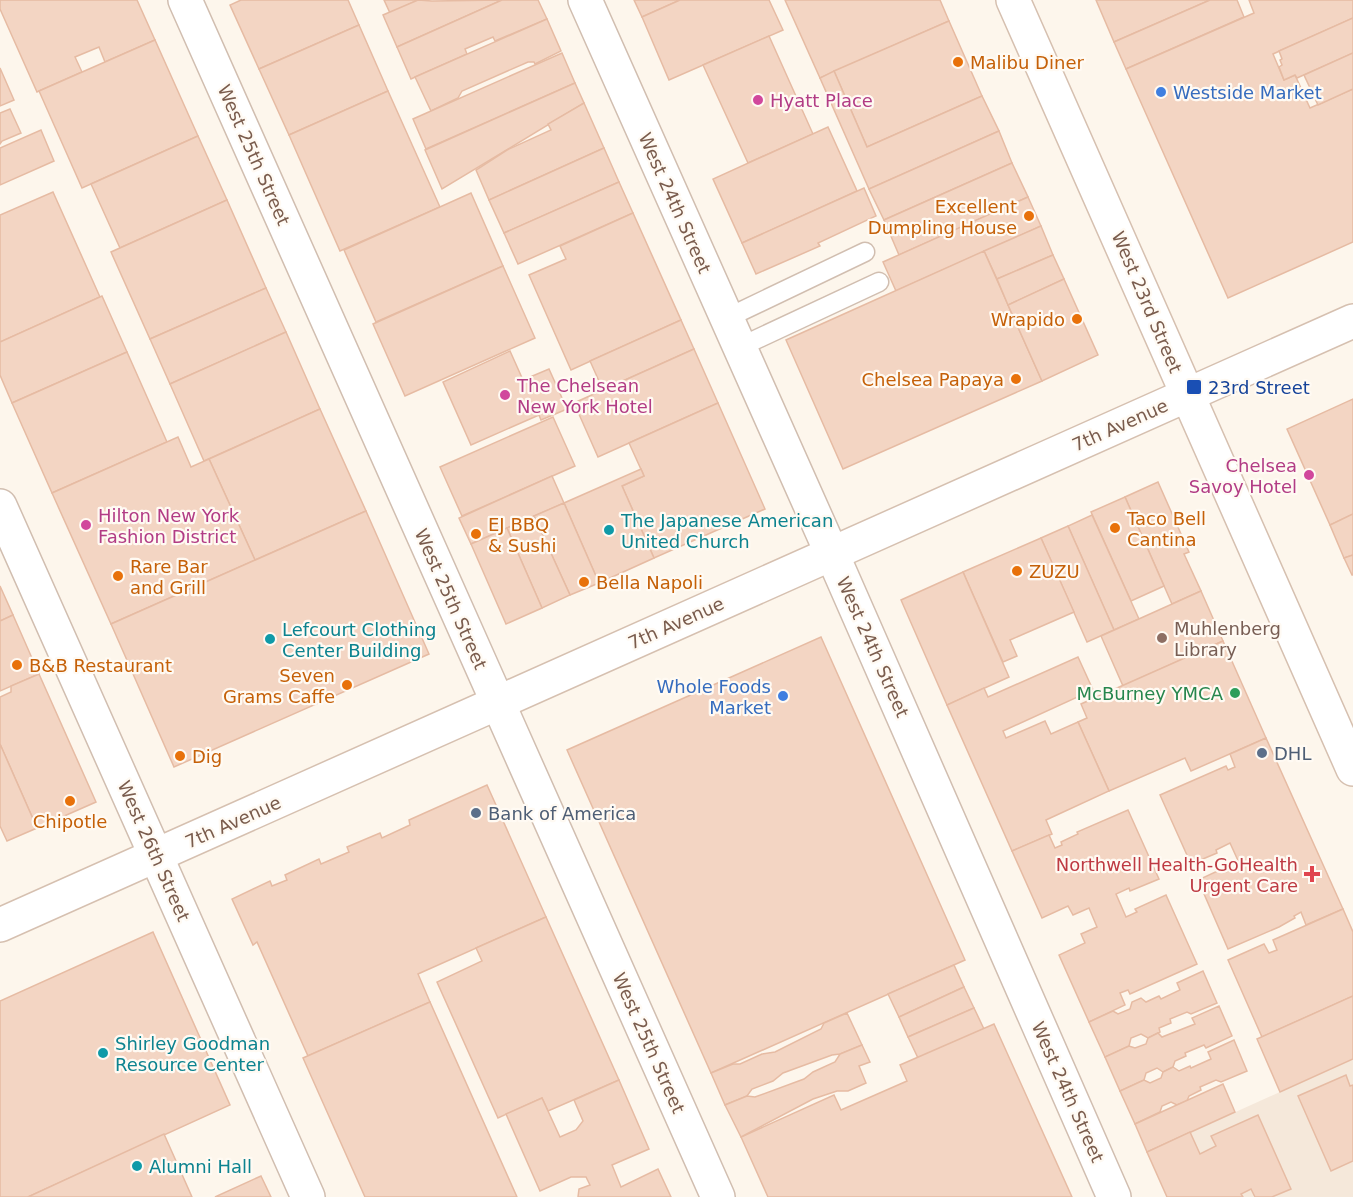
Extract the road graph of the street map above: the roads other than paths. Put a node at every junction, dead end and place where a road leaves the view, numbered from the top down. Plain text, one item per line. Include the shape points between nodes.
1 (185, 0) edge
2 (585, 0) edge
3 (1013, 0) edge
4 (865, 252) dead end
5 (879, 282) dead end
6 (1353, 321) edge
7 (733, 333) junction
8 (1187, 394) junction
9 (0, 506) edge
10 (832, 554) junction
11 (497, 702) junction
12 (1353, 769) edge
13 (156, 856) junction
14 (0, 926) edge
15 (308, 1197) edge
16 (718, 1197) edge
17 (1114, 1197) edge

1 - 11 street, West 25th Street
2 - 7 street, West 24th Street
3 - 8 street, West 23rd Street
4 - 7 lane
5 - 7 lane
6 - 8 street, 7th Avenue
7 - 10 street, West 24th Street
8 - 10 street, 7th Avenue
8 - 12 street, West 23rd Street
9 - 13 street, West 26th Street
10 - 11 street, 7th Avenue
10 - 17 street, West 24th Street
11 - 13 street, 7th Avenue
11 - 16 street, West 25th Street
13 - 14 street, 7th Avenue
13 - 15 street, West 26th Street

